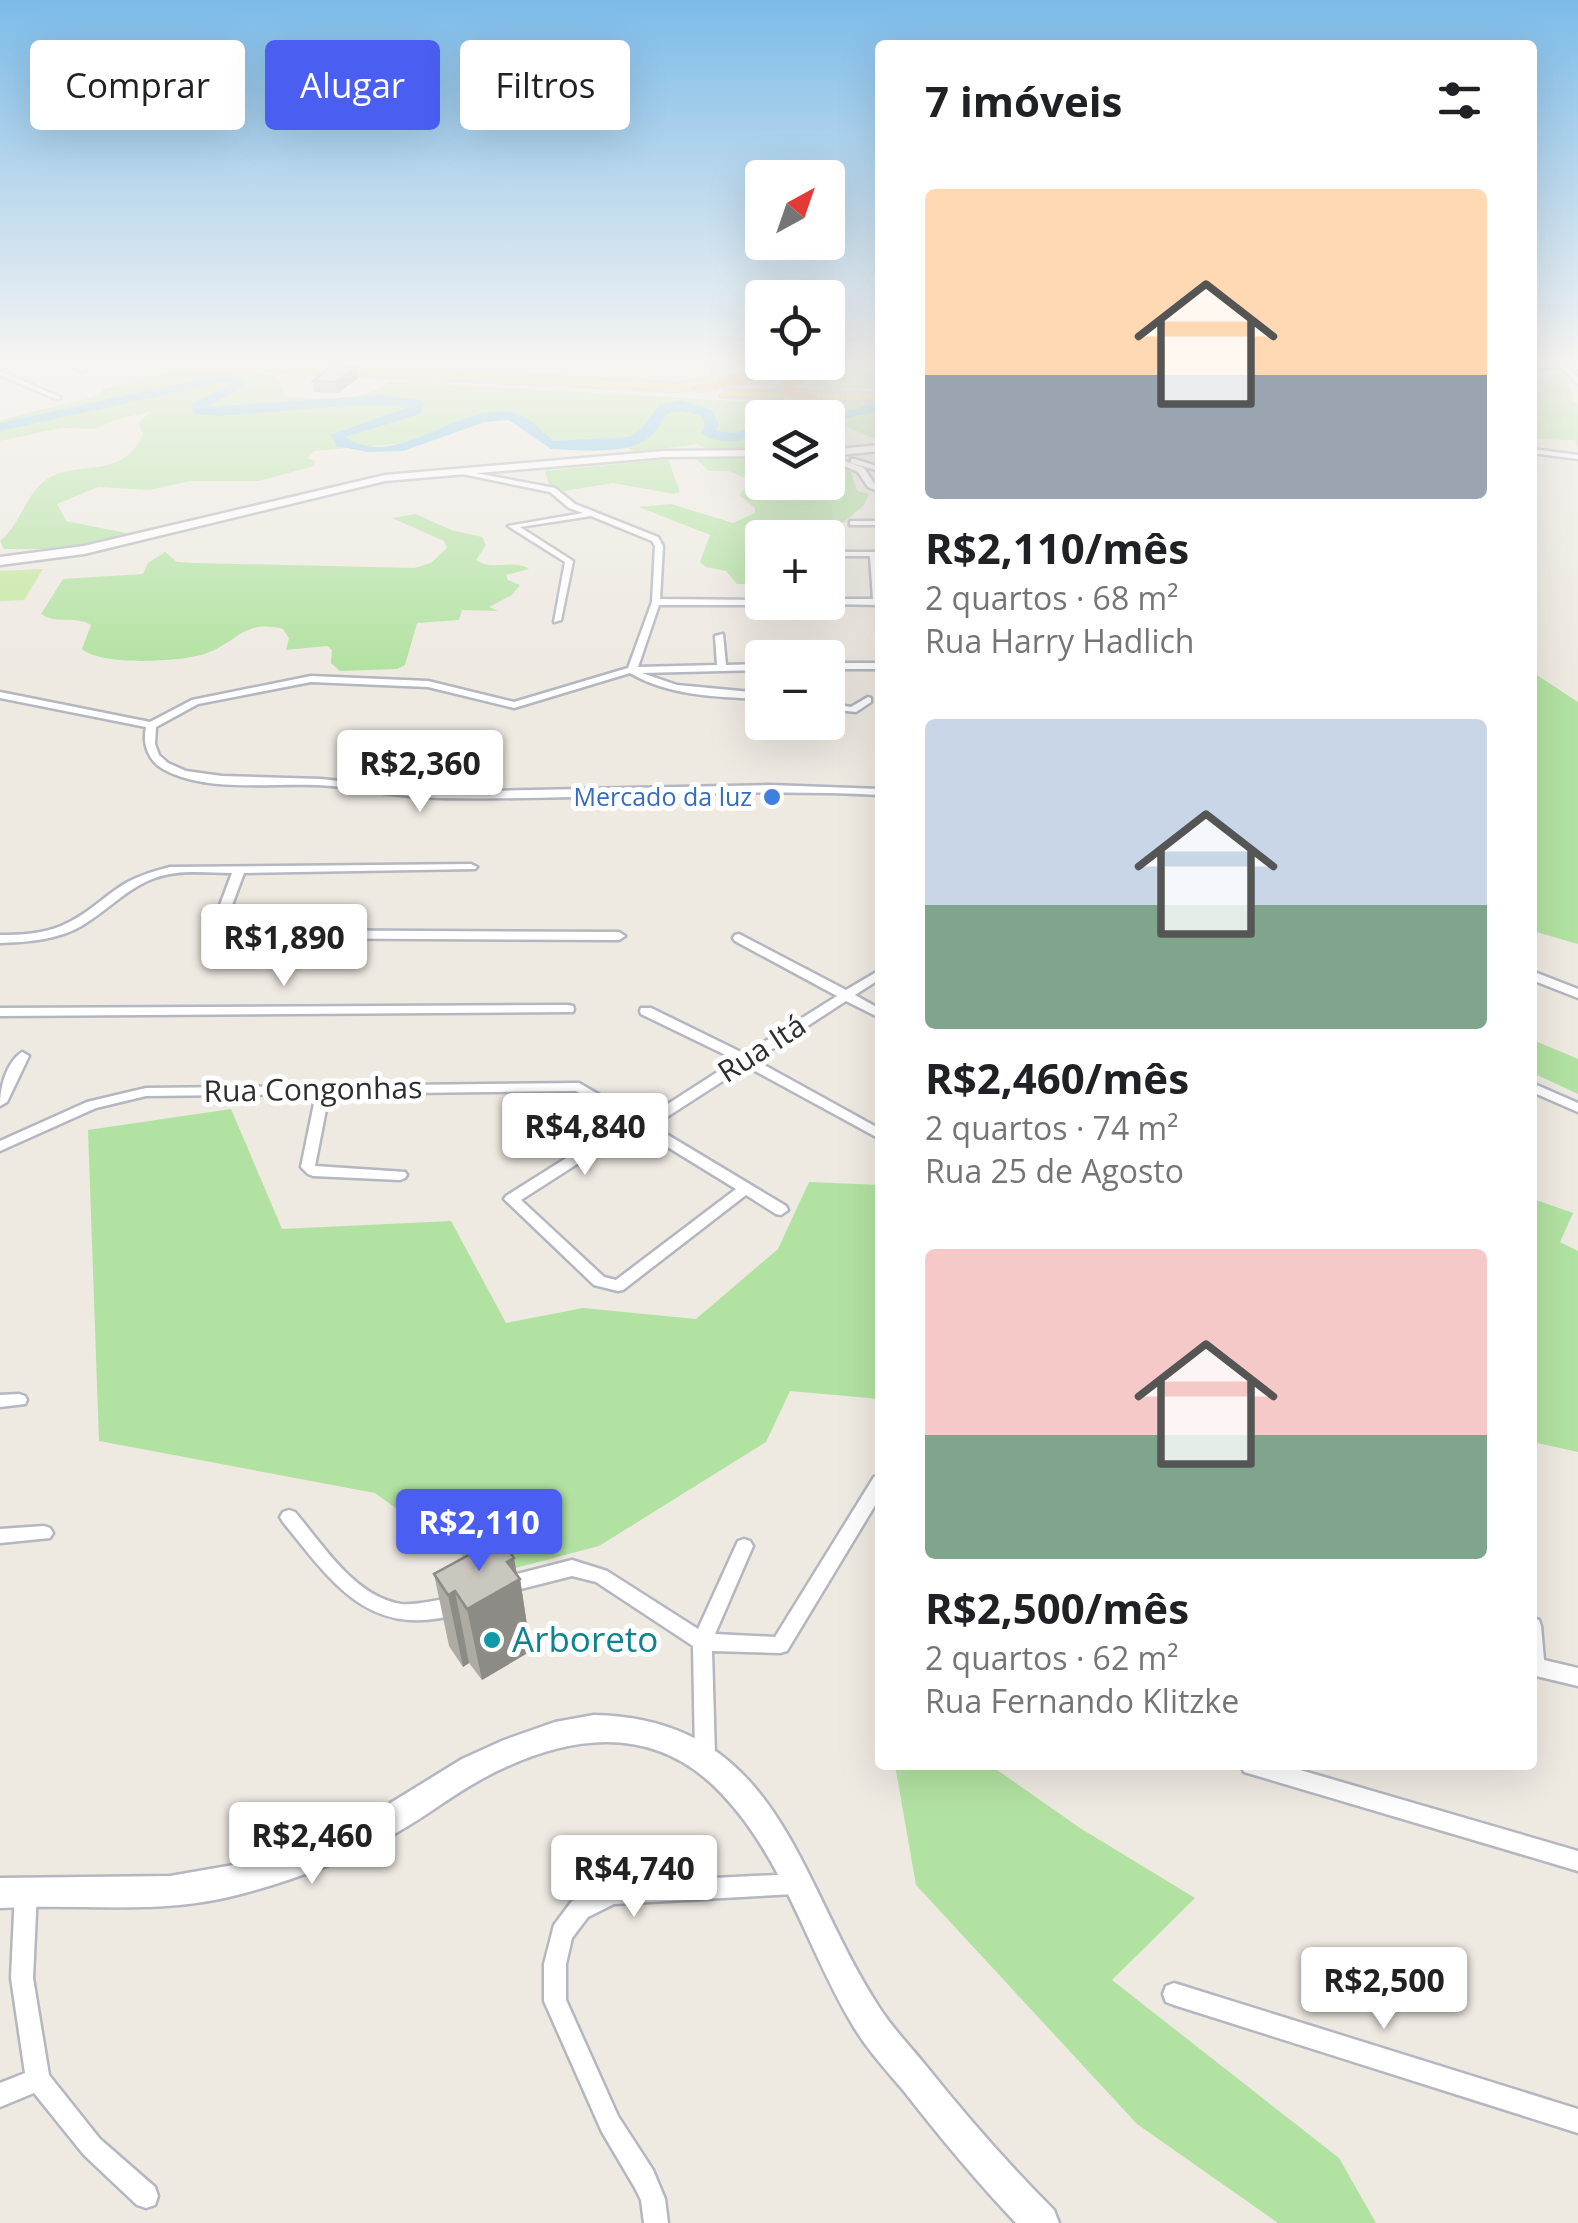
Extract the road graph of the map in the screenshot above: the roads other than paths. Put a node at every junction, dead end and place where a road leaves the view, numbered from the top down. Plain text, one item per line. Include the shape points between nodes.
1 (555, 464) edge
2 (848, 464) edge
3 (462, 472) junction
4 (875, 487) edge
5 (594, 514) junction
6 (853, 523) dead end
7 (875, 523) edge
8 (845, 554) edge
9 (875, 554) edge
10 (0, 562) edge
11 (656, 602) junction
12 (745, 602) edge
13 (845, 602) edge
14 (875, 602) edge
15 (557, 620) dead end
16 (720, 636) dead end
17 (845, 666) edge
18 (875, 666) edge
19 (745, 667) edge
20 (722, 668) junction
21 (632, 670) junction
22 (745, 694) edge
23 (0, 696) edge
24 (868, 700) dead end
25 (845, 709) edge
26 (151, 725) junction
27 (875, 792) edge
28 (471, 867) dead end
29 (240, 870) junction
30 (619, 936) dead end
31 (739, 938) dead end
32 (0, 939) edge
33 (875, 977) edge
34 (1537, 977) edge
35 (1578, 994) edge
36 (846, 995) junction
37 (568, 1009) dead end
38 (646, 1011) dead end
39 (875, 1011) edge
40 (0, 1012) edge
41 (22, 1056) dead end
42 (746, 1060) junction
43 (1537, 1088) edge
44 (323, 1091) junction
45 (0, 1102) edge
46 (1578, 1108) edge
47 (644, 1125) junction
48 (875, 1132) edge
49 (0, 1146) edge
50 (400, 1175) dead end
51 (745, 1189) junction
52 (782, 1210) dead end
53 (19, 1400) dead end
54 (0, 1401) edge
55 (875, 1490) edge
56 (289, 1517) dead end
57 (44, 1533) dead end
58 (0, 1536) edge
59 (744, 1546) dead end
60 (702, 1642) junction
61 (1537, 1667) edge
62 (1578, 1677) edge
63 (706, 1755) junction
64 (1268, 1770) edge
65 (1578, 1862) edge
66 (796, 1884) junction
67 (13, 1892) edge
68 (1174, 1994) dead end
69 (38, 2080) junction
70 (0, 2095) edge
71 (1578, 2121) edge
72 (146, 2196) dead end
73 (656, 2223) edge
74 (1041, 2223) edge

1 - 3 street
2 - 4 street
3 - 5 street via 552,490
3 - 10 street via 366,482 101,547
5 - 11 street via 655,539
5 - 15 street via 512,526 568,561
6 - 7 street
8 - 9 street
11 - 12 street
11 - 21 street
13 - 14 street
16 - 20 street
17 - 18 street
19 - 20 street
20 - 21 street
21 - 22 street via 698,690
21 - 26 street via 514,705 428,684 311,680 194,702
23 - 26 street
24 - 25 street
26 - 27 street via 155,757 183,774 344,784 390,794
28 - 29 street
29 - 30 street via 220,921 233,934
29 - 32 street via 146,876 58,932
31 - 36 street
33 - 36 street, Rua Itá
34 - 35 street
36 - 39 street
36 - 42 street, Rua Itá
37 - 40 street
38 - 42 street
41 - 45 street
42 - 47 street, Rua Itá
42 - 48 street
43 - 46 street
44 - 47 street, Rua Congonhas via 578,1087
44 - 49 street, Rua Congonhas via 117,1096
44 - 50 street via 308,1166
47 - 51 street, Rua Congonhas
47 - 51 street, Rua Itá via 619,1131 511,1199 599,1281 618,1286
51 - 52 street, Rua Congonhas
53 - 54 street
55 - 60 street via 786,1640
56 - 60 street via 352,1590 383,1611 454,1608 572,1568 601,1576
57 - 58 street
59 - 60 street
60 - 63 street
61 - 62 street
63 - 66 street via 764,1822
63 - 67 street via 652,1731 569,1731 472,1769 376,1828 257,1874 132,1896
64 - 65 street
66 - 73 street via 614,1894 580,1909 562,1934 556,2002 610,2124 649,2189
66 - 74 street via 866,2018
67 - 69 street
68 - 71 street
69 - 70 street
69 - 72 street via 92,2148

